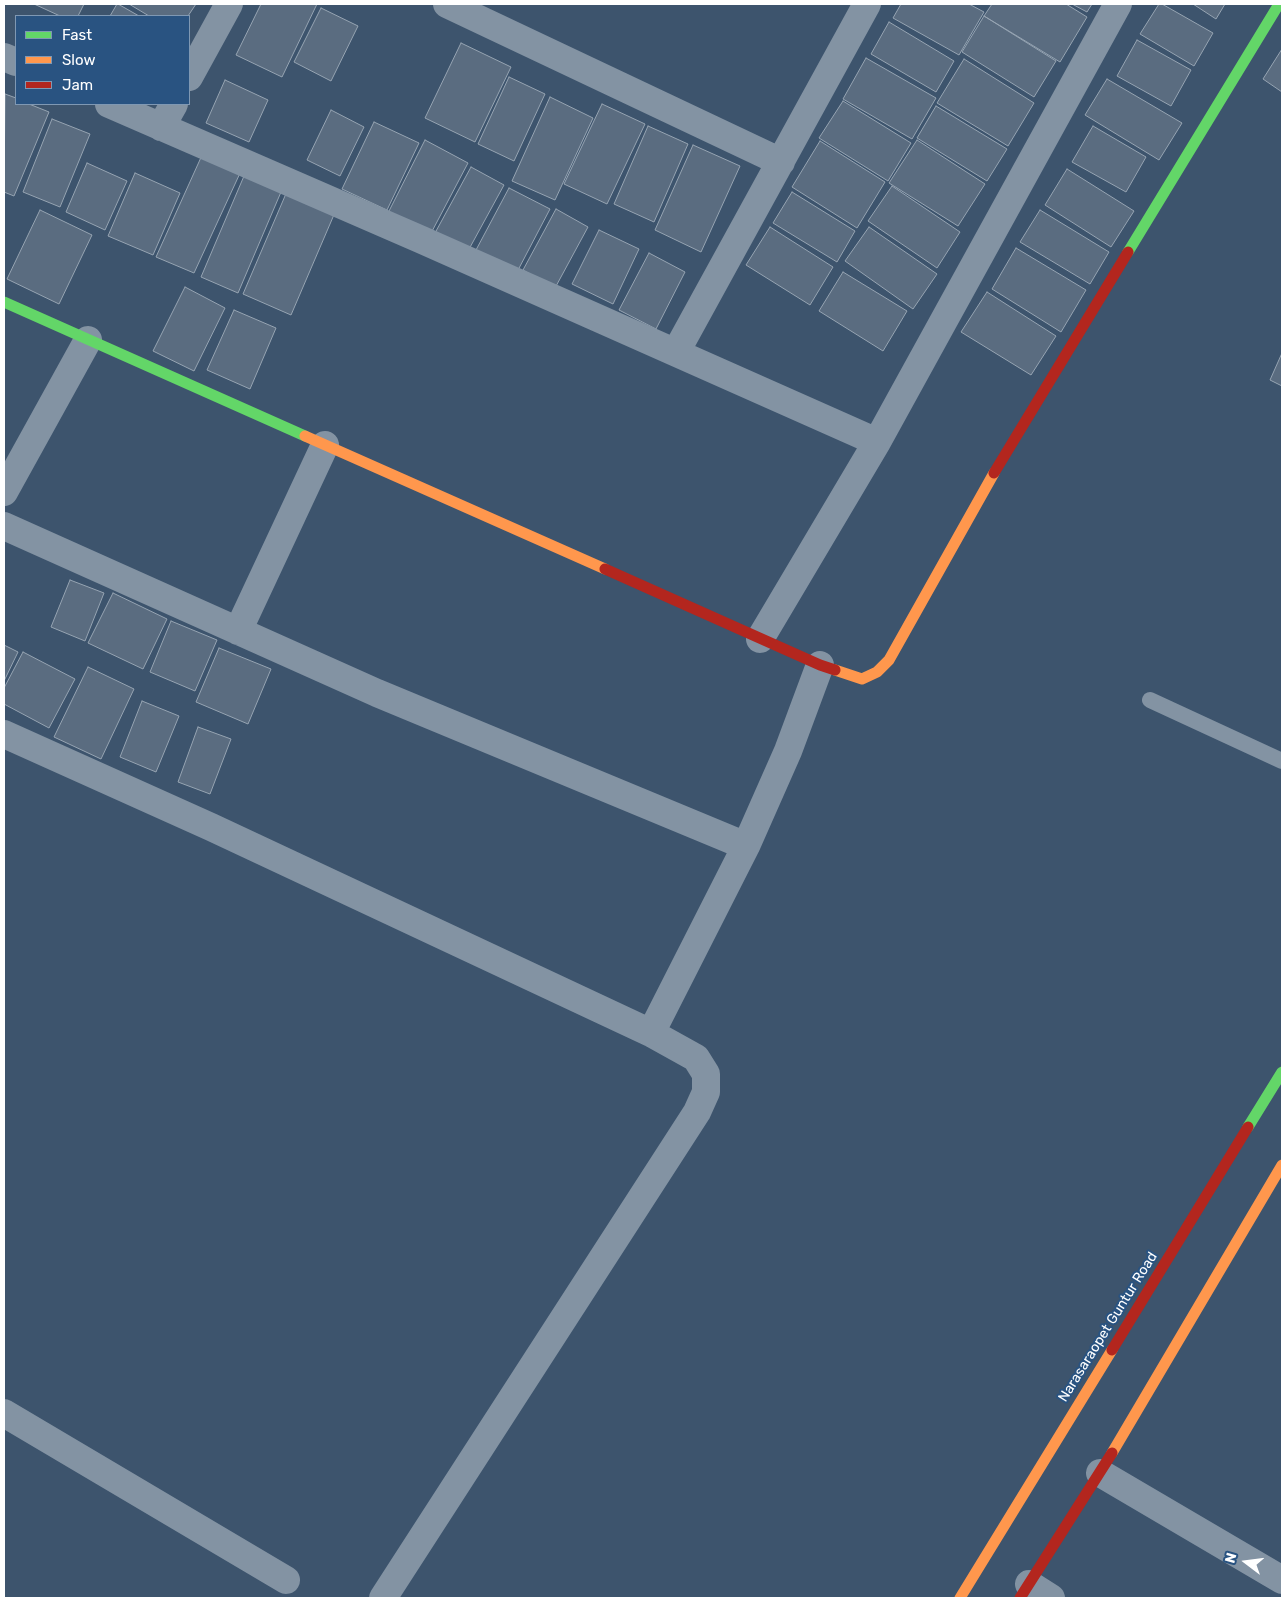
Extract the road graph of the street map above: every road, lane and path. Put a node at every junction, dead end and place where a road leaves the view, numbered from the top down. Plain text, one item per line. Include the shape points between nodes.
1 (230, 4) edge
2 (867, 4) edge
3 (1118, 4) edge
4 (1279, 4) edge
5 (464, 7) edge
6 (190, 75) edge
7 (114, 105) edge
8 (168, 115) edge
9 (781, 162) junction
10 (4, 302) edge
11 (88, 340) junction
12 (676, 352) junction
13 (877, 442) junction
14 (325, 445) junction
15 (4, 492) edge
16 (4, 526) edge
17 (238, 631) junction
18 (760, 639) junction
19 (820, 665) junction
20 (1150, 700) dead end
21 (4, 734) edge
22 (1282, 761) edge
23 (746, 846) junction
24 (651, 1033) junction
25 (1282, 1072) edge
26 (1282, 1165) edge
27 (4, 1414) edge
28 (1100, 1473) junction
29 (286, 1580) dead end
30 (1282, 1580) edge
31 (1024, 1591) edge
32 (383, 1598) edge
33 (960, 1598) edge
34 (1051, 1598) edge

1 - 6 street
2 - 9 street
3 - 13 street
4 - 19 main road via 1003,457 889,660 877,672 862,679
5 - 9 street
7 - 8 street
8 - 12 street
9 - 12 street
10 - 11 main road
11 - 14 main road
11 - 15 street
12 - 13 street
13 - 18 street
14 - 17 street
14 - 18 main road
16 - 17 street
17 - 23 street via 377,693
18 - 19 main road
19 - 23 street via 788,751
20 - 22 lane
21 - 24 street via 220,831
23 - 24 street
24 - 32 street via 696,1058 706,1074 706,1092 700,1105
25 - 33 main road, Narasaraopet Guntur Road
26 - 28 main road
27 - 29 street
28 - 30 street
28 - 31 main road
31 - 34 street

